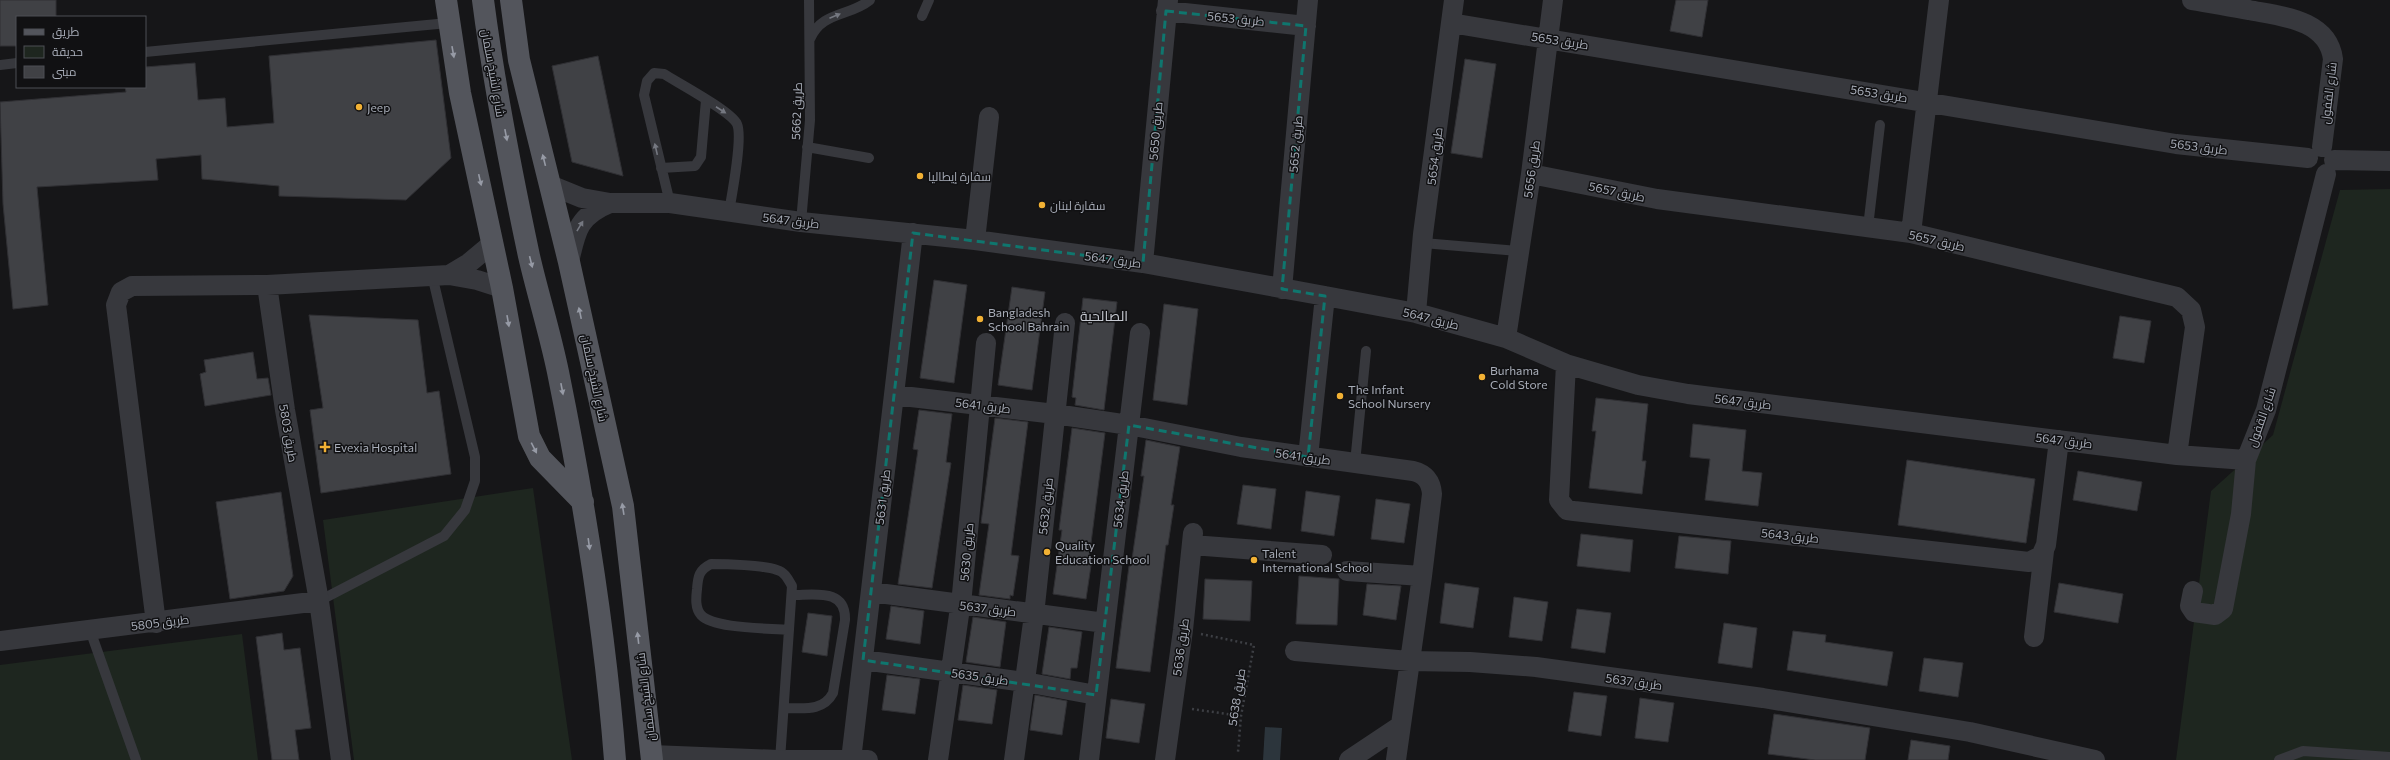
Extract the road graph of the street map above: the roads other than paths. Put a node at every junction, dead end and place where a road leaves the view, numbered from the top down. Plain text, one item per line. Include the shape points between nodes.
1 (446, 0) edge
2 (483, 0) edge
3 (511, 0) edge
4 (809, 0) edge
5 (870, 0) edge
6 (929, 0) edge
7 (1308, 0) edge
8 (1454, 0) edge
9 (1553, 0) edge
10 (1938, 0) edge
11 (2192, 0) edge
12 (1167, 6) edge
13 (922, 16) dead end
14 (448, 23) junction
15 (1451, 23) junction
16 (1306, 26) junction
17 (1548, 38) junction
18 (810, 41) junction
19 (146, 52) edge
20 (16, 63) edge
21 (0, 65) edge
22 (706, 100) junction
23 (1926, 101) junction
24 (989, 117) dead end
25 (1880, 125) dead end
26 (807, 147) junction
27 (869, 158) dead end
28 (2323, 160) junction
29 (2390, 161) edge
30 (660, 168) junction
31 (1531, 174) junction
32 (550, 185) junction
33 (670, 203) junction
34 (610, 204) junction
35 (730, 212) junction
36 (801, 222) junction
37 (1868, 227) junction
38 (1911, 233) junction
39 (913, 234) junction
40 (975, 240) junction
41 (492, 243) junction
42 (1423, 243) junction
43 (1518, 251) junction
44 (569, 262) junction
45 (1143, 263) junction
46 (441, 275) junction
47 (267, 285) junction
48 (502, 288) junction
49 (1282, 289) junction
50 (1325, 296) junction
51 (1416, 313) junction
52 (1065, 324) dead end
53 (1140, 333) dead end
54 (1506, 338) junction
55 (986, 343) dead end
56 (1366, 351) dead end
57 (1566, 364) junction
58 (894, 395) junction
59 (979, 404) junction
60 (1055, 414) junction
61 (1129, 425) junction
62 (2059, 440) junction
63 (2177, 455) junction
64 (1308, 456) junction
65 (2246, 460) junction
66 (1355, 463) junction
67 (583, 502) junction
68 (2044, 551) junction
69 (1322, 555) dead end
70 (1348, 572) dead end
71 (1422, 576) junction
72 (2193, 591) dead end
73 (871, 592) junction
74 (792, 595) junction
75 (319, 600) junction
76 (961, 605) junction
77 (1034, 615) junction
78 (156, 623) junction
79 (1105, 623) junction
80 (90, 630) junction
81 (789, 630) junction
82 (2034, 638) dead end
83 (0, 641) edge
84 (1295, 651) dead end
85 (863, 660) junction
86 (1410, 661) junction
87 (951, 672) junction
88 (1025, 682) junction
89 (1096, 695) junction
90 (784, 708) junction
91 (1400, 726) junction
92 (652, 757) edge
93 (2390, 757) edge
94 (727, 759) edge
95 (136, 760) edge
96 (341, 760) edge
97 (615, 760) edge
98 (779, 760) edge
99 (786, 760) edge
100 (856, 760) edge
101 (938, 760) edge
102 (1014, 760) edge
103 (1089, 760) edge
104 (1165, 760) edge
105 (1349, 760) edge
106 (1396, 760) edge
107 (2095, 760) edge
108 (2279, 760) edge

1 - 14 main road
2 -> 67 main road, شارع الشيخ سلمان via 489,52 529,256 558,370
32 -> 3 main road, شارع الشيخ سلمان via 520,60
4 - 18 lane, طريق 5662
18 -> 5 lane via 815,29 822,22
6 - 13 lane
7 - 16 street, طريق 5652
8 - 15 street, طريق 5654
9 - 17 street, طريق 5656
10 - 23 street
11 - 28 street, شارع القفول via 2290,18 2312,28 2325,38 2332,50 2333,59
12 - 16 street, طريق 5653
12 - 45 street, طريق 5650
14 - 19 lane
14 -> 41 main road
15 - 17 street, طريق 5653
15 - 42 street, طريق 5654
16 - 49 street, طريق 5652
17 - 23 street, طريق 5653
17 - 31 street, طريق 5656
18 - 26 lane, طريق 5662
20 - 21 lane
22 - 30 lane via 702,157 699,162 695,166
30 -> 22 lane via 644,95 647,80 654,73 664,74
22 -> 35 lane via 733,118 739,130
23 - 28 street, طريق 5653 via 2176,144
23 - 38 street
24 - 40 street
25 - 37 lane
26 - 27 lane
26 - 36 lane, طريق 5662
28 - 29 street, طريق 5653
28 - 65 street, شارع القفول via 2266,410
30 - 33 lane
31 - 37 street, طريق 5657 via 1656,199
31 - 43 street, طريق 5656
32 - 34 street, طريق 5647 via 582,198
32 - 44 main road, شارع الشيخ سلمان
33 - 34 street, طريق 5647
33 - 35 street, طريق 5647
44 -> 34 street, طريق 5647 via 575,233 583,219 595,209
35 - 36 street, طريق 5647
36 - 39 street, طريق 5647
37 - 38 street, طريق 5657
38 - 63 street, طريق 5657 via 2182,300 2191,310 2195,327
39 - 40 street, طريق 5647
39 - 58 street, طريق 5631
40 - 45 street, طريق 5647
41 - 46 street via 469,263
41 - 48 main road
42 - 43 lane
42 - 51 street, طريق 5654
43 - 54 street, طريق 5656
92 -> 44 main road, شارع الشيخ سلمان via 623,506
45 - 49 street, طريق 5647
46 - 47 street
46 - 48 street via 478,280
46 - 75 lane via 475,457 475,481 465,510 444,536
47 - 75 street, طريق 5803 via 285,410
47 - 78 street via 132,286 121,292 116,305
48 -> 67 main road via 529,436 540,458
49 - 50 street, طريق 5647
50 - 51 street, طريق 5647
50 - 64 street
51 - 54 street, طريق 5647
52 - 60 street, طريق 5632
53 - 61 street, طريق 5634
54 - 57 street, طريق 5647
55 - 59 street, طريق 5630
56 - 66 lane
57 - 62 street, طريق 5647 via 1638,385 1688,394
57 - 68 street, طريق 5643 via 1559,500 1567,510 2022,561 2036,560
58 - 59 street, طريق 5641
58 - 73 street, طريق 5631
59 - 60 street, طريق 5641
59 - 76 street, طريق 5630
60 - 61 street, طريق 5641
60 - 77 street, طريق 5632
61 - 64 street, طريق 5641 via 1241,447
61 - 79 street, طريق 5634
62 - 63 street, طريق 5647
62 - 68 street
63 - 65 street, طريق 5647
64 - 66 street, طريق 5641
65 - 72 street, شارع القفول via 2241,514 2223,609 2215,615 2194,612 2190,606
66 - 71 street, طريق 5641 via 1419,472 1429,481 1432,494
67 -> 97 main road, شارع الشيخ سلمان via 610,691
68 - 82 street
69 - 104 street, طريق 5636 via 1192,539 1183,630
70 - 71 street
71 - 86 street, طريق 5641
73 - 76 street, طريق 5637
73 - 85 street, طريق 5631
74 - 81 lane
74 - 81 lane via 792,586 787,576 778,570 711,564 698,574 697,607 702,616 720,623
74 - 90 lane via 832,596 840,601 845,610 845,620 830,699 825,704 813,708
75 - 78 street, طريق 5805
75 - 96 street, طريق 5803
76 - 77 street, طريق 5637
76 - 87 street, طريق 5630
77 - 79 street, طريق 5637
77 - 88 street, طريق 5632
78 - 80 street, طريق 5805
79 - 89 street, طريق 5634
80 - 83 street, طريق 5805
80 - 95 lane
81 - 90 lane
84 - 86 street, طريق 5637
85 - 87 street, طريق 5635
85 - 100 street, طريق 5631
86 - 91 street, طريق 5641
86 - 107 street, طريق 5637 via 1536,667 1833,708 1970,732
87 - 88 street, طريق 5635
87 - 101 street, طريق 5630
88 - 89 street, طريق 5635
88 - 102 street, طريق 5632
89 - 103 street, طريق 5634
90 - 98 lane
91 - 105 street
91 - 106 street, طريق 5641
92 - 94 street
93 - 108 lane via 2303,750
94 - 98 street
99 - 100 street

